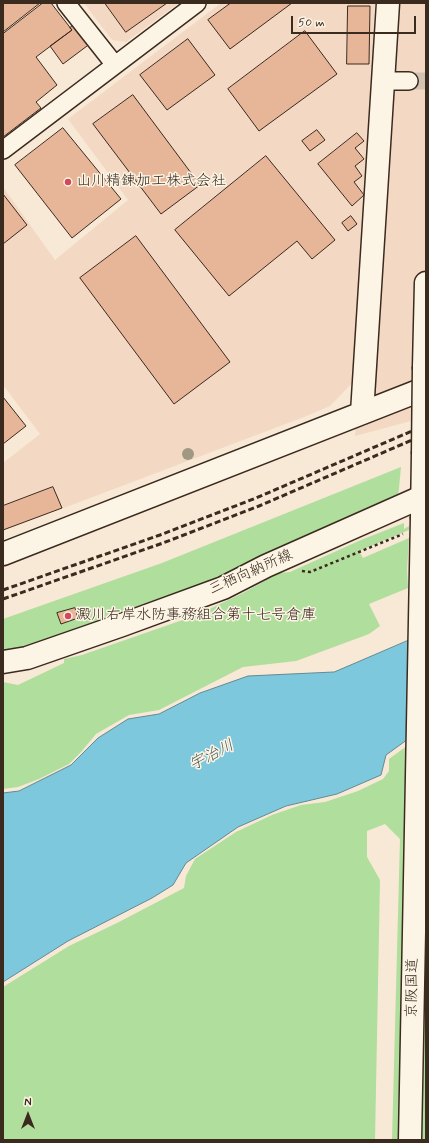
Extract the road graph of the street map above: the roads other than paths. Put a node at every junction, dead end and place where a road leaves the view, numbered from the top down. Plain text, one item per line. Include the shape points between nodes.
1 (66, 3) edge
2 (197, 3) edge
3 (388, 3) edge
4 (115, 65) junction
5 (384, 81) junction
6 (409, 81) tunnel mouth
7 (3, 150) edge
8 (426, 284) edge
9 (425, 378) edge
10 (362, 413) junction
11 (423, 503) edge
12 (3, 554) edge
13 (3, 662) edge
14 (410, 1140) edge

1 - 4 street
2 - 4 street
3 - 5 main road
4 - 7 street
5 - 6 street
5 - 10 main road
8 - 9 main road, 京阪国道
9 - 10 main road
9 - 11 main road, 京阪国道, bridge
10 - 12 main road
11 - 13 main road, 三栖向納所線 via 272,563 223,588 26,658
11 - 14 main road, 京阪国道, bridge

